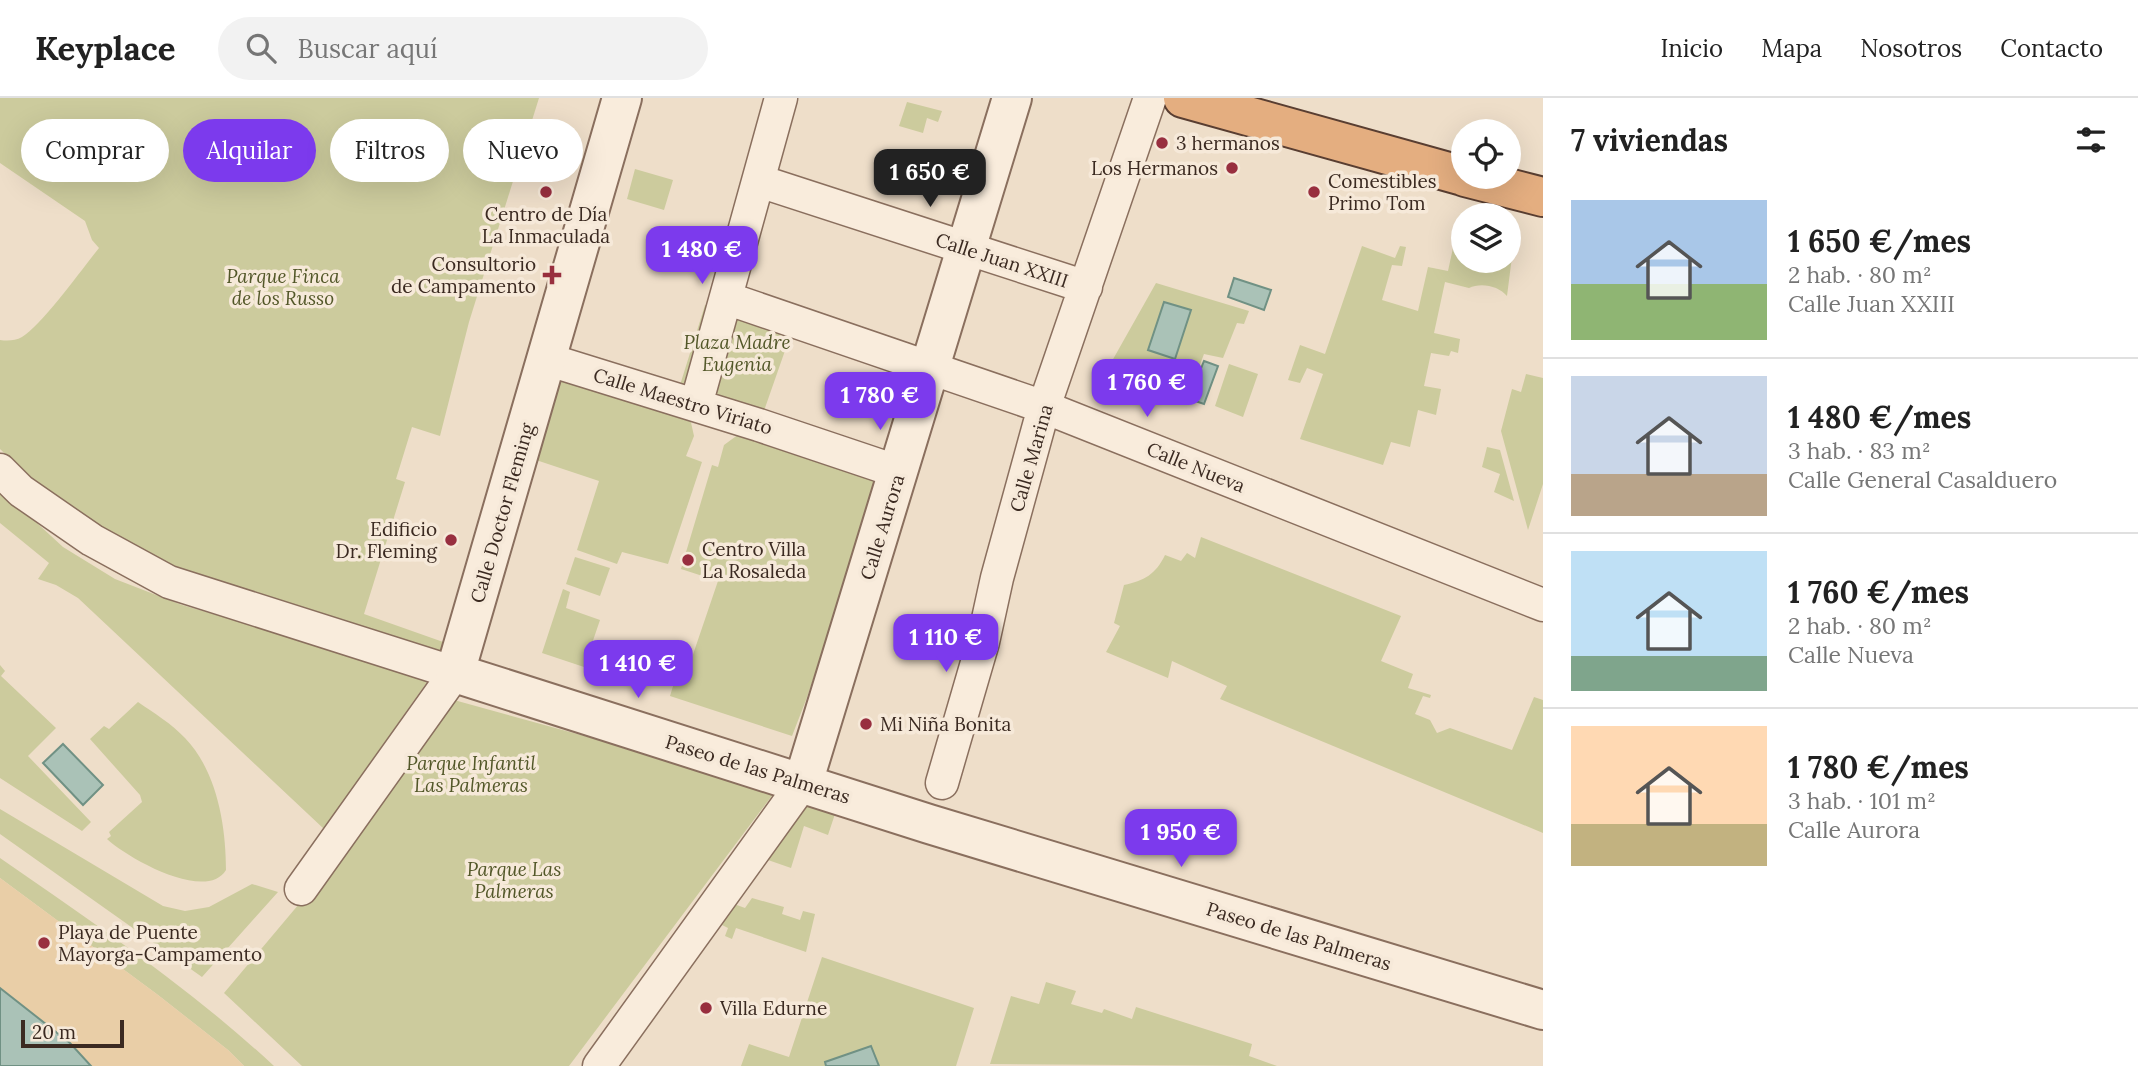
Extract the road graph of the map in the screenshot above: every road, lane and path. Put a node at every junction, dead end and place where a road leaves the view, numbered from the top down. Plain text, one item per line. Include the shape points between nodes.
1 (622, 98) edge
2 (781, 98) edge
3 (1012, 98) edge
4 (1150, 98) edge
5 (1183, 98) edge
6 (1451, 172) edge
7 (759, 181) junction
8 (1511, 189) edge
9 (1543, 198) edge
10 (967, 248) junction
11 (1086, 287) junction
12 (726, 298) junction
13 (546, 359) junction
14 (930, 369) junction
15 (696, 405) junction
16 (1044, 407) junction
17 (0, 470) edge
18 (899, 472) junction
19 (1543, 606) edge
20 (455, 673) junction
21 (803, 783) junction
22 (942, 783) dead end
23 (301, 889) dead end
24 (1543, 1010) edge
25 (599, 1066) edge

1 - 13 street, Calle Doctor Fleming
2 - 7 street
3 - 10 street, Calle Aurora
4 - 11 street, Calle Marina
5 - 6 highway
7 - 10 street, Calle Juan XXIII
7 - 12 street
8 - 9 highway
10 - 11 street, Calle Juan XXIII
10 - 14 street, Calle Aurora
11 - 16 street, Calle Marina
12 - 14 street, Calle Nueva
12 - 15 street
13 - 15 street, Calle Maestro Viriato
13 - 20 street, Calle Doctor Fleming
14 - 16 street, Calle Nueva
14 - 18 street, Calle Aurora
15 - 18 street, Calle Maestro Viriato
16 - 19 street, Calle Nueva
16 - 22 street, Calle Marina
17 - 20 street, Paseo de las Palmeras via 21,491 92,540 169,582
18 - 21 street, Calle Aurora
20 - 21 street, Paseo de las Palmeras
20 - 23 street, Calle Doctor Fleming
21 - 24 street, Paseo de las Palmeras
21 - 25 street, Calle Aurora

